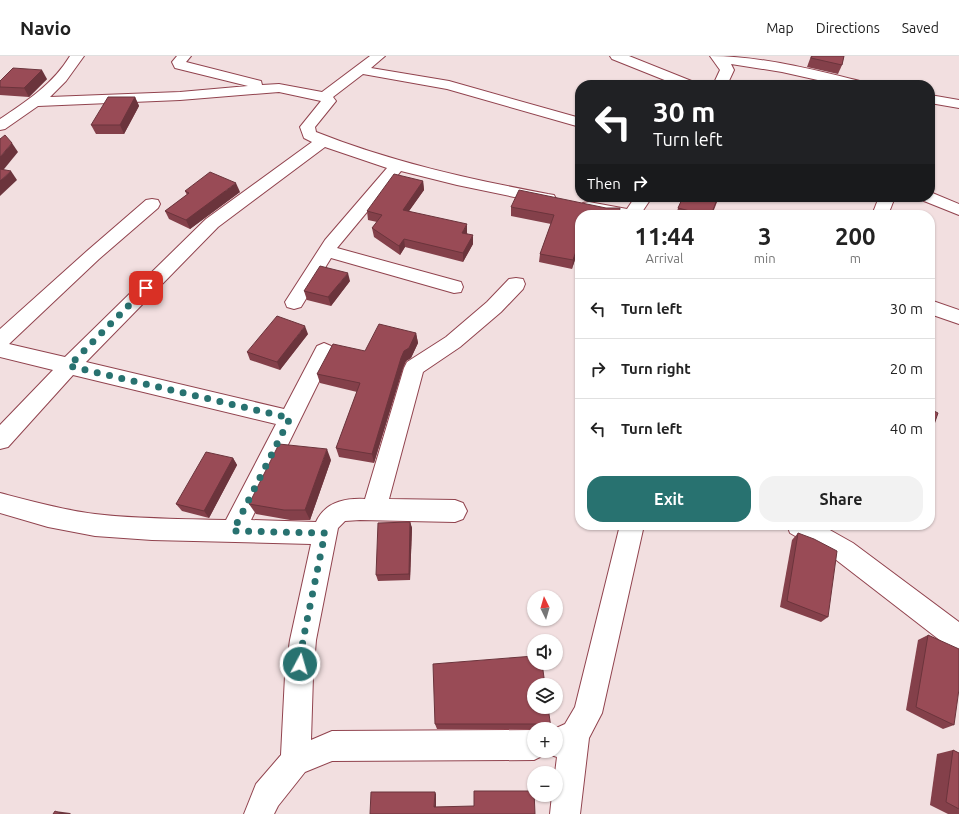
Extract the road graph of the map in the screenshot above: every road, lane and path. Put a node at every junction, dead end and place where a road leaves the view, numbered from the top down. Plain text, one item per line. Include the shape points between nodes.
1 (77, 56) edge
2 (184, 56) edge
3 (378, 56) edge
4 (617, 56) edge
5 (718, 57) edge
6 (362, 70) junction
7 (677, 80) edge
8 (722, 80) edge
9 (837, 80) edge
10 (279, 88) junction
11 (325, 97) junction
12 (935, 100) edge
13 (35, 102) junction
14 (959, 104) edge
15 (575, 122) edge
16 (0, 126) edge
17 (323, 141) junction
18 (397, 166) junction
19 (935, 199) edge
20 (152, 204) dead end
21 (606, 210) edge
22 (959, 210) edge
23 (326, 251) junction
24 (516, 284) dead end
25 (454, 287) dead end
26 (294, 302) dead end
27 (935, 309) edge
28 (959, 317) edge
29 (0, 340) edge
30 (0, 349) edge
31 (324, 351) dead end
32 (69, 366) junction
33 (290, 418) junction
34 (0, 440) edge
35 (0, 503) edge
36 (374, 509) junction
37 (455, 511) dead end
38 (631, 530) edge
39 (808, 530) edge
40 (233, 531) junction
41 (325, 533) junction
42 (959, 639) edge
43 (566, 739) edge
44 (527, 745) edge
45 (295, 761) junction
46 (259, 814) edge
47 (565, 814) edge

1 - 13 street via 57,84
2 - 10 street via 179,62 180,65
3 - 6 street
4 - 7 street
5 - 8 street via 727,70
5 - 9 street
6 - 11 street
6 - 15 street via 449,85
10 - 11 street
10 - 13 street via 180,96
11 - 17 street via 329,101 307,127 309,135
12 - 14 street
13 - 16 street
17 - 18 street
17 - 32 street via 212,223
18 - 21 street
18 - 23 street
19 - 22 street
20 - 29 street
23 - 25 street
23 - 26 street
24 - 36 street via 494,307 453,342 414,368
27 - 28 street
30 - 32 street
31 - 33 street
32 - 33 street
32 - 34 street
33 - 40 street
35 - 40 street via 95,525
36 - 37 street
36 - 41 street via 343,511 334,515 327,524
38 - 43 street via 588,713
39 - 42 street via 844,551
40 - 41 street
41 - 45 street via 303,640
43 - 47 street
44 - 45 street via 332,746
45 - 46 street via 267,795

